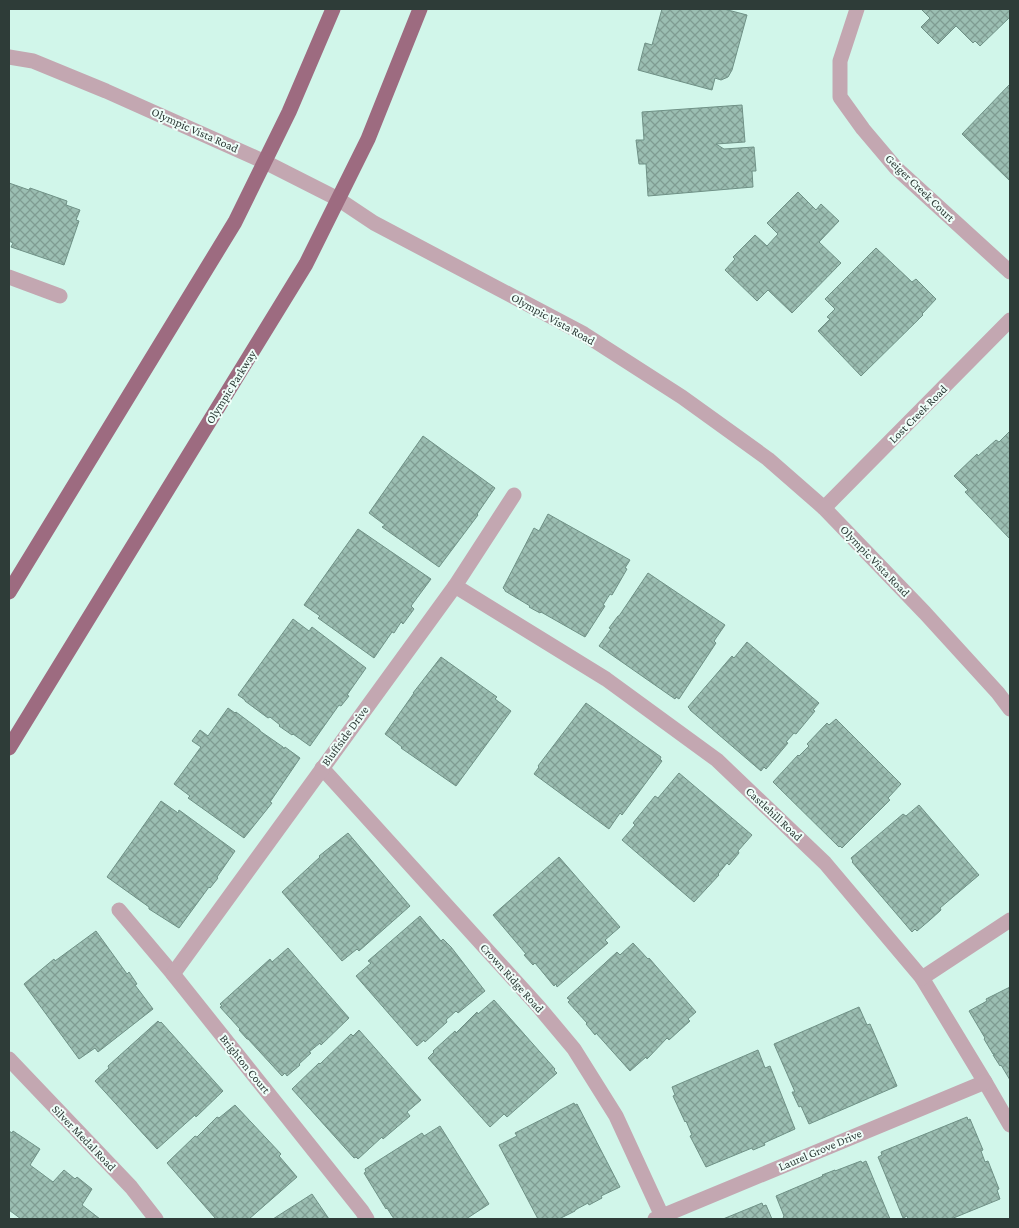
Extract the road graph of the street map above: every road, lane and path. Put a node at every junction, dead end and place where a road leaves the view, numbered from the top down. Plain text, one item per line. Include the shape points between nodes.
1 (333, 9) edge
2 (420, 9) edge
3 (857, 9) edge
4 (9, 57) edge
5 (265, 162) junction
6 (338, 199) junction
7 (1010, 272) edge
8 (9, 277) edge
9 (60, 296) dead end
10 (1010, 320) edge
11 (514, 495) dead end
12 (824, 508) junction
13 (455, 586) junction
14 (9, 592) edge
15 (1010, 709) edge
16 (9, 748) edge
17 (322, 768) junction
18 (119, 910) dead end
19 (1010, 920) edge
20 (173, 974) junction
21 (922, 978) junction
22 (9, 1060) edge
23 (986, 1082) junction
24 (1010, 1125) edge
25 (659, 1218) edge
26 (156, 1219) edge
27 (367, 1219) edge

1 - 5 main road
2 - 6 main road, Olympic Parkway via 368,139
3 - 7 street, Geiger Creek Court via 840,61 840,97 896,168
4 - 5 street, Olympic Vista Road via 33,61
5 - 6 street, Olympic Vista Road
5 - 14 main road via 235,222
6 - 12 street, Olympic Vista Road via 374,223 584,334 682,397 768,459
6 - 16 main road, Olympic Parkway via 300,274
8 - 9 street
10 - 12 street, Lost Creek Road
11 - 13 street, Bluffside Drive
12 - 15 street, Olympic Vista Road via 926,613
13 - 17 street, Bluffside Drive
13 - 21 street, Castlehill Road via 606,679 717,760 826,863
17 - 20 street, Bluffside Drive
17 - 25 street, Crown Ridge Road via 574,1049 616,1116
18 - 20 street, Brighton Court
19 - 21 street
20 - 27 street, Brighton Court
21 - 23 street, Castlehill Road
22 - 26 street, Silver Medal Road via 131,1187
23 - 24 street, Castlehill Road
23 - 25 street, Laurel Grove Drive

